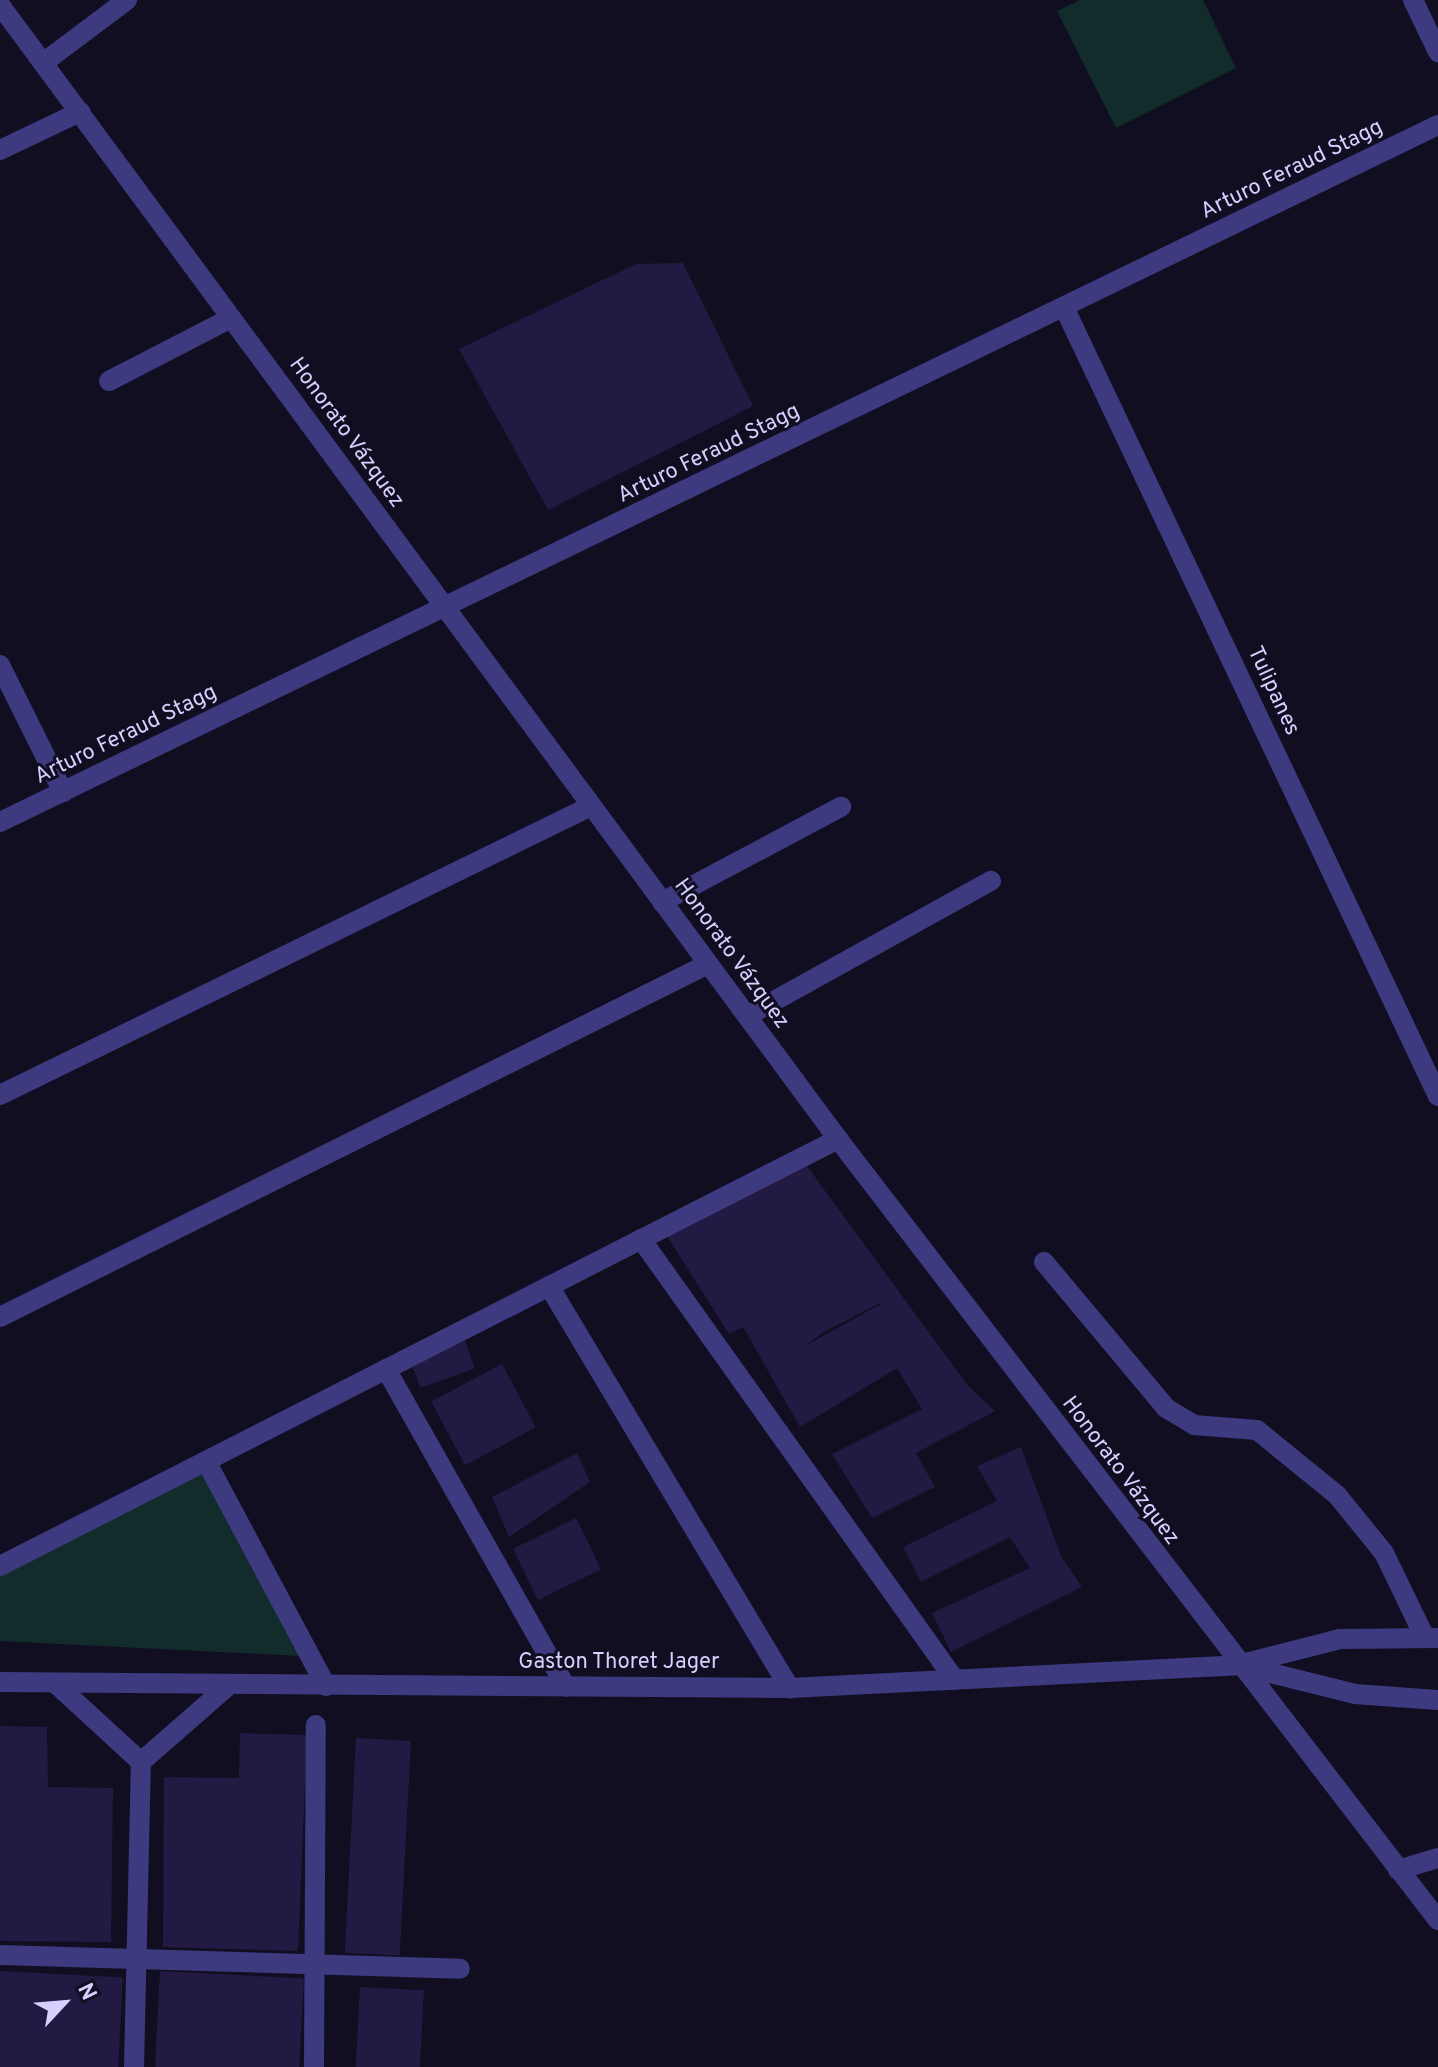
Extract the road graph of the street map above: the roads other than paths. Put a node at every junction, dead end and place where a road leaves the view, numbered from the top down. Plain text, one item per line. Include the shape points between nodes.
1 (127, 0) edge
2 (1413, 0) edge
3 (0, 5) edge
4 (1438, 52) edge
5 (43, 63) junction
6 (80, 112) junction
7 (1438, 125) edge
8 (0, 150) edge
9 (1064, 307) junction
10 (231, 318) junction
11 (109, 381) dead end
12 (446, 609) junction
13 (0, 665) edge
14 (63, 792) junction
15 (591, 806) junction
16 (841, 807) dead end
17 (0, 822) edge
18 (991, 881) dead end
19 (662, 902) junction
20 (708, 964) junction
21 (747, 1016) junction
22 (0, 1095) edge
23 (1438, 1096) edge
24 (838, 1139) junction
25 (641, 1239) junction
26 (1044, 1262) dead end
27 (549, 1286) junction
28 (0, 1317) edge
29 (386, 1369) junction
30 (206, 1461) junction
31 (0, 1566) edge
32 (1431, 1638) edge
33 (1238, 1665) junction
34 (955, 1680) junction
35 (0, 1682) edge
36 (55, 1683) junction
37 (229, 1685) junction
38 (326, 1686) junction
39 (566, 1687) junction
40 (790, 1688) junction
41 (1438, 1700) edge
42 (316, 1725) dead end
43 (141, 1762) junction
44 (1438, 1858) edge
45 (1398, 1870) junction
46 (1438, 1920) edge
47 (0, 1955) edge
48 (136, 1959) junction
49 (312, 1965) junction
50 (460, 1969) dead end
51 (134, 2067) edge
52 (314, 2067) edge

1 - 5 street
2 - 4 street
3 - 5 street, Honorato Vázquez
5 - 6 street, Honorato Vázquez
6 - 8 street
6 - 10 street, Honorato Vázquez
7 - 9 street, Arturo Feraud Stagg
9 - 12 street, Arturo Feraud Stagg
9 - 23 street, Tulipanes
10 - 11 street
10 - 12 street, Honorato Vázquez
12 - 14 street, Arturo Feraud Stagg
12 - 15 street, Honorato Vázquez
13 - 14 street
14 - 17 street, Arturo Feraud Stagg
15 - 19 street, Honorato Vázquez
15 - 22 street
16 - 19 street
18 - 21 street
19 - 20 street, Honorato Vázquez
20 - 21 street, Honorato Vázquez
20 - 28 street
21 - 24 street, Honorato Vázquez
24 - 25 street
24 - 33 street, Honorato Vázquez
25 - 27 street
25 - 34 street
26 - 32 street via 1166,1408 1194,1425 1257,1430 1337,1495 1384,1553
27 - 29 street
27 - 40 street
29 - 30 street
29 - 39 street
30 - 31 street
30 - 38 street
32 - 33 street, Gaston Thoret Jager via 1340,1639
33 - 34 street, Gaston Thoret Jager
33 - 41 street, Gaston Thoret Jager via 1355,1694
33 - 45 street, Honorato Vázquez
34 - 40 street, Gaston Thoret Jager
35 - 36 street, Gaston Thoret Jager
36 - 37 street, Gaston Thoret Jager
36 - 43 street
37 - 38 street, Gaston Thoret Jager
37 - 43 street
38 - 39 street, Gaston Thoret Jager
39 - 40 street, Gaston Thoret Jager
42 - 49 street
43 - 48 street
44 - 45 street
45 - 46 street, Honorato Vázquez
47 - 48 street
48 - 49 street
48 - 51 street
49 - 50 street
49 - 52 street

